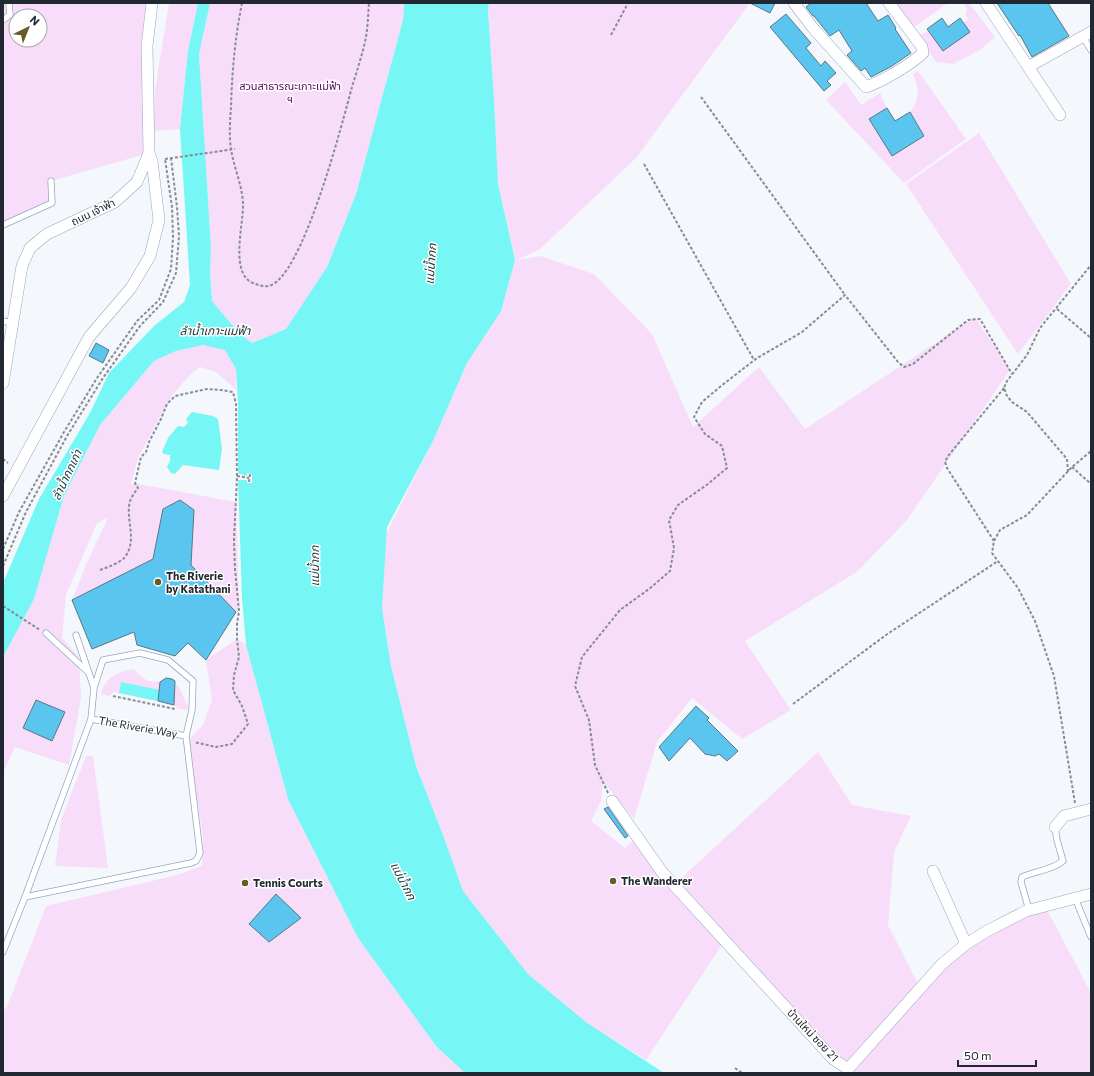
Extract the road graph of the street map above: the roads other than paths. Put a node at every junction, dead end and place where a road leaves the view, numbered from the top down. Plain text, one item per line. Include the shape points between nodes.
1 (9, 3) edge
2 (152, 3) edge
3 (794, 3) edge
4 (890, 3) edge
5 (986, 3) edge
6 (3, 20) edge
7 (1087, 34) edge
8 (1091, 50) edge
9 (1028, 67) junction
10 (1060, 115) dead end
11 (149, 153) junction
12 (50, 181) dead end
13 (3, 225) edge
14 (8, 322) edge
15 (3, 383) edge
16 (3, 496) edge
17 (46, 634) road end
18 (76, 636) dead end
19 (88, 672) junction
20 (94, 688) junction
21 (91, 719) junction
22 (186, 738) junction
23 (612, 801) road end
24 (1091, 808) edge
25 (1055, 827) joint
26 (933, 871) dead end
27 (1091, 894) edge
28 (25, 897) junction
29 (1075, 898) junction
30 (1029, 910) junction
31 (1091, 937) edge
32 (966, 944) junction
33 (3, 952) edge
34 (848, 1069) junction
35 (858, 1073) edge

1 - 6 lane via 10,15
2 - 11 street, ถนน เจ้าฟ้า via 147,46
3 - 4 street via 866,87 917,59 923,53 922,47
5 - 9 street
7 - 8 lane
7 - 9 street
9 - 10 street
11 - 14 street, ถนน เจ้าฟ้า via 137,182 115,202 46,234 30,248 22,266
11 - 16 street via 159,220 150,256 131,288 89,337
12 - 13 lane via 52,203
14 - 15 street, ถนน เจ้าฟ้า
17 - 19 lane
18 - 19 lane
19 - 20 lane
20 - 21 lane, The Riverie Way
20 - 22 lane, The Riverie Way via 103,660 140,653 168,660 193,681 192,710
21 - 22 lane, The Riverie Way
21 - 28 lane, The Riverie Way
22 - 28 lane via 200,853 196,860
23 - 34 street, บ้านใหม่ ซอย 21 via 662,872 833,1058
24 - 25 street via 1064,816
25 - 30 lane via 1063,861 1022,877 1021,882
26 - 32 street
27 - 29 street, บ้านใหม่ ซอย 21
28 - 33 lane, The Riverie Way
29 - 30 street, บ้านใหม่ ซอย 21
29 - 31 lane
30 - 32 street, บ้านใหม่ ซอย 21
32 - 34 street, บ้านใหม่ ซอย 21 via 942,964
34 - 35 street

